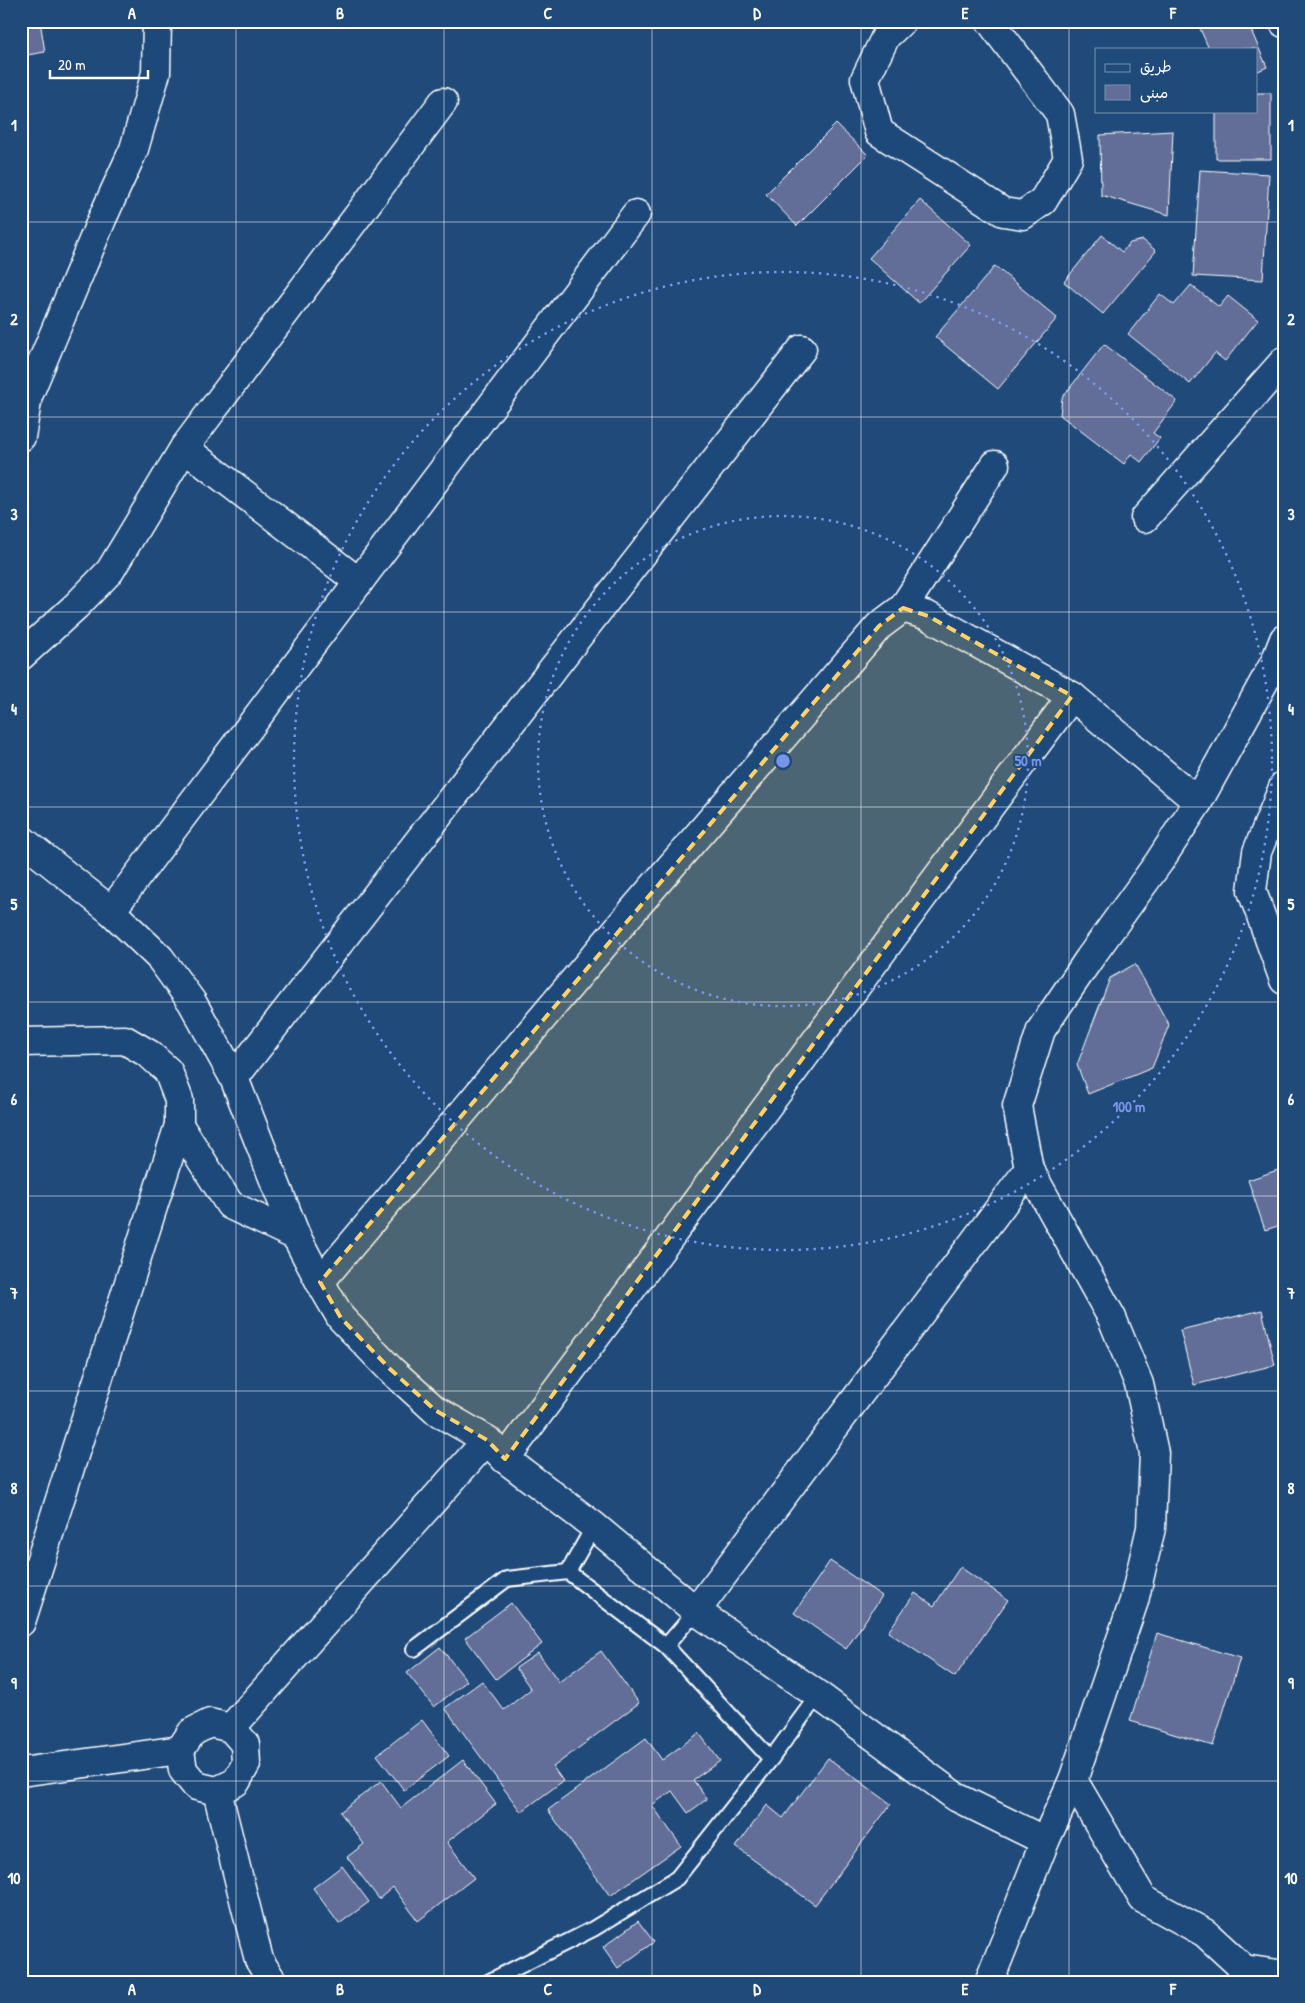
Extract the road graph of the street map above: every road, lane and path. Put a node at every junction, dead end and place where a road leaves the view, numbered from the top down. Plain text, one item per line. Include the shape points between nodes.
1 (158, 21) edge
2 (902, 21) edge
3 (990, 21) edge
4 (443, 102) dead end
5 (636, 214) dead end
6 (802, 348) dead end
7 (1284, 361) edge
8 (21, 437) edge
9 (184, 448) junction
10 (995, 465) dead end
11 (1144, 518) dead end
12 (359, 582) junction
13 (903, 608) junction
14 (21, 656) edge
15 (1281, 660) edge
16 (1072, 696) junction
17 (1284, 785) edge
18 (1198, 802) junction
19 (21, 839) edge
20 (112, 911) junction
21 (1284, 980) edge
22 (23, 1048) edge
23 (234, 1078) junction
24 (179, 1125) junction
25 (1028, 1169) junction
26 (296, 1236) junction
27 (320, 1282) junction
28 (496, 1449) junction
29 (594, 1526) junction
30 (568, 1572) junction
31 (696, 1611) junction
32 (21, 1622) edge
33 (666, 1646) junction
34 (414, 1649) dead end
35 (818, 1695) junction
36 (231, 1728) junction
37 (180, 1750) junction
38 (771, 1759) junction
39 (21, 1772) edge
40 (1073, 1780) junction
41 (217, 1791) junction
42 (1045, 1841) junction
43 (1284, 1975) edge
44 (273, 1982) edge
45 (488, 1982) edge
46 (989, 1982) edge

1 - 8 street via 156,72 134,149 28,396
2 - 3 street via 886,36 865,79 879,132 1003,212 1023,215 1043,201 1068,158 1060,114
4 - 9 street
5 - 12 street
6 - 23 street
7 - 11 street
9 - 12 street
9 - 14 street via 110,571
10 - 13 street
12 - 20 street
13 - 16 street via 928,616
13 - 27 street via 879,626
15 - 18 street
16 - 18 street
16 - 28 street
17 - 21 street via 1257,852 1252,891
18 - 25 street via 1041,1030 1017,1106
19 - 20 street
20 - 23 street via 160,958 192,1002
22 - 24 street via 125,1040 168,1070 179,1100
23 - 26 street
24 - 26 street via 230,1205
24 - 32 street
25 - 31 street
25 - 40 street via 1112,1318 1139,1384 1154,1453 1151,1528 1134,1601
26 - 27 street
27 - 28 street via 341,1318 390,1369 435,1410
28 - 29 street
28 - 36 street
29 - 30 lane
29 - 31 street
30 - 33 lane
30 - 34 lane via 507,1579
31 - 33 lane
31 - 35 street
33 - 38 lane
35 - 38 lane
35 - 42 street via 956,1797
36 - 37 street via 210,1723 192,1732
36 - 41 street via 244,1744 246,1764 236,1782
37 - 39 street
37 - 41 street via 183,1770 196,1786
38 - 45 lane via 677,1878 593,1929
40 - 42 street
40 - 43 street via 1142,1899 1205,1933 1244,1969
41 - 44 street via 259,1960
42 - 46 street

